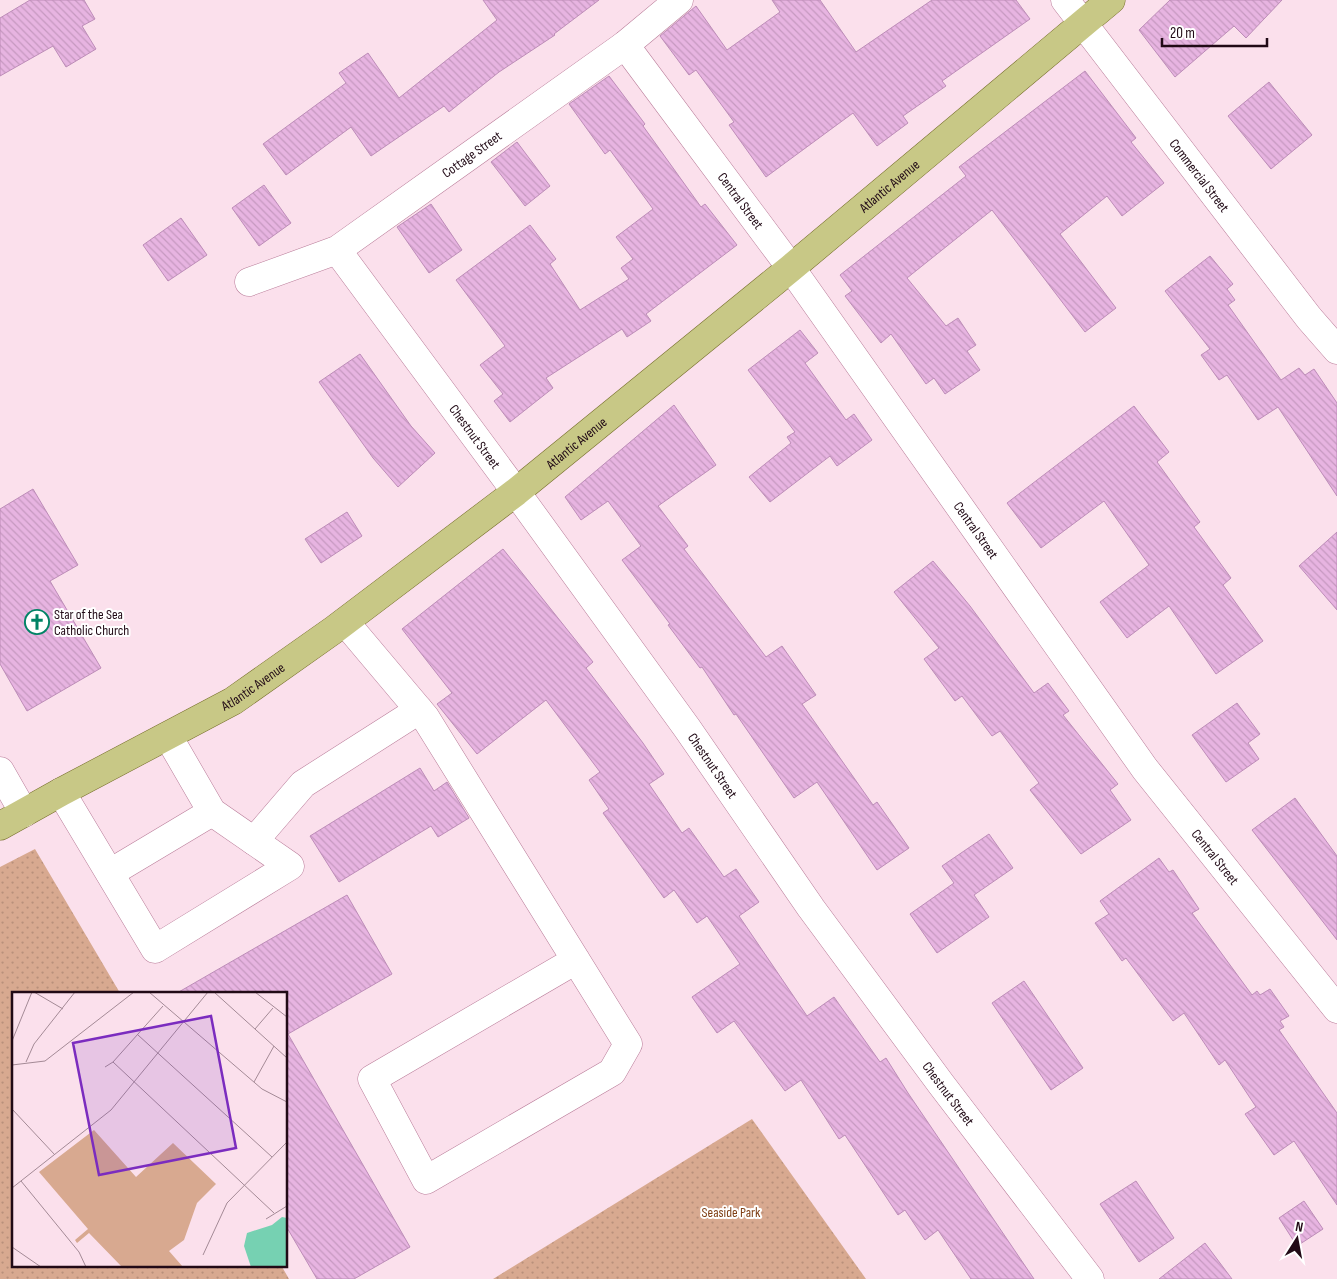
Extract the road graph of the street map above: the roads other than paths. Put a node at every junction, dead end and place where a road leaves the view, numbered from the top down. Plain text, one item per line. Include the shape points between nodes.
1 (679, 0) edge
2 (1066, 0) edge
3 (1111, 0) edge
4 (1085, 23) junction
5 (625, 44) junction
6 (337, 250) junction
7 (791, 268) junction
8 (249, 282) dead end
9 (1337, 350) edge
10 (516, 492) junction
11 (345, 622) junction
12 (419, 710) junction
13 (168, 736) junction
14 (0, 771) edge
15 (61, 792) junction
16 (212, 812) junction
17 (24, 813) junction
18 (0, 826) edge
19 (254, 841) junction
20 (110, 873) junction
21 (576, 960) junction
22 (1337, 1009) edge
23 (1090, 1279) edge

1 - 5 street, Cottage Street
2 - 4 street, Commercial Street
3 - 4 main road, Atlantic Avenue
4 - 7 main road, Atlantic Avenue
4 - 9 street, Commercial Street via 1309,318
5 - 6 street, Cottage Street
5 - 7 street, Central Street
6 - 8 street, Cottage Street
6 - 10 street, Chestnut Street
7 - 10 main road, Atlantic Avenue
7 - 22 street, Central Street via 1145,769
10 - 11 main road, Atlantic Avenue
10 - 23 street, Chestnut Street via 811,908
11 - 12 street
11 - 13 main road, Atlantic Avenue via 233,701
12 - 19 street via 303,784
12 - 21 street
13 - 15 main road, Atlantic Avenue
13 - 16 street
14 - 17 street
15 - 17 main road, Atlantic Avenue
15 - 20 street
16 - 19 street
16 - 20 street
17 - 18 main road, Atlantic Avenue
19 - 20 street via 290,866 156,949
21 - 21 street via 628,1044 612,1072 426,1180 372,1079

